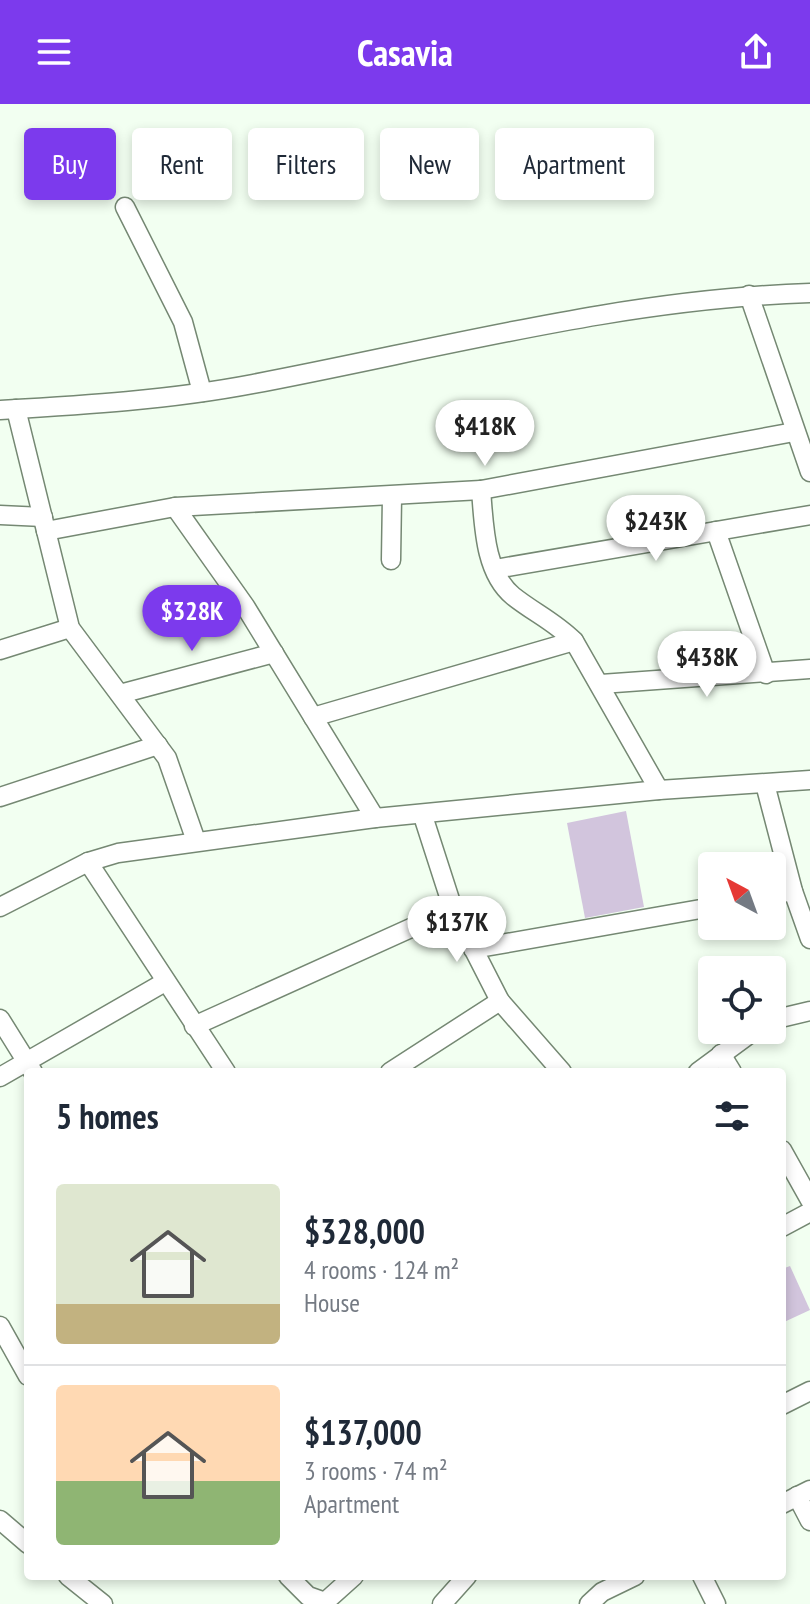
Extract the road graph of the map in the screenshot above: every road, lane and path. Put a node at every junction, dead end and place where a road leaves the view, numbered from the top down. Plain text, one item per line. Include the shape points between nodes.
1 (125, 207) dead end
2 (810, 293) edge
3 (749, 295) junction
4 (202, 392) junction
5 (8, 409) edge
6 (794, 432) junction
7 (810, 472) edge
8 (481, 490) junction
9 (392, 497) junction
10 (175, 507) junction
11 (0, 515) edge
12 (810, 515) edge
13 (44, 524) junction
14 (716, 531) junction
15 (391, 560) dead end
16 (495, 569) junction
17 (70, 628) junction
18 (574, 641) junction
19 (0, 650) edge
20 (274, 653) junction
21 (810, 669) edge
22 (766, 674) junction
23 (601, 684) junction
24 (120, 694) junction
25 (313, 717) junction
26 (158, 745) junction
27 (810, 780) edge
28 (765, 784) junction
29 (659, 790) junction
30 (0, 797) edge
31 (423, 816) junction
32 (375, 818) junction
33 (196, 841) junction
34 (88, 862) junction
35 (793, 891) junction
36 (786, 892) edge
37 (2, 901) edge
38 (453, 909) junction
39 (698, 909) edge
40 (810, 939) edge
41 (473, 949) junction
42 (165, 982) junction
43 (500, 1001) junction
44 (810, 1011) edge
45 (786, 1017) edge
46 (0, 1019) edge
47 (194, 1026) junction
48 (735, 1044) edge
49 (721, 1054) junction
50 (29, 1066) edge
51 (223, 1068) edge
52 (396, 1068) edge
53 (559, 1068) edge
54 (703, 1068) edge
55 (730, 1068) edge
56 (0, 1077) edge
57 (802, 1165) edge
58 (810, 1200) edge
59 (810, 1212) edge
60 (786, 1225) edge
61 (0, 1326) edge
62 (24, 1369) edge
63 (810, 1391) edge
64 (786, 1403) edge
65 (796, 1497) edge
66 (0, 1520) edge
67 (810, 1521) edge
68 (24, 1541) edge
69 (73, 1580) edge
70 (292, 1580) edge
71 (350, 1580) edge
72 (463, 1580) edge
73 (627, 1580) edge
74 (704, 1580) edge
75 (103, 1604) edge
76 (442, 1604) edge
77 (589, 1604) edge
78 (716, 1604) edge

1 - 4 street via 183,322
2 - 3 street
3 - 4 street via 508,330
3 - 6 street
4 - 5 street via 94,406
5 - 13 street
6 - 7 street
6 - 8 street
8 - 9 street
8 - 16 street
9 - 10 street
9 - 15 street
10 - 13 street
10 - 20 street
11 - 13 street
12 - 14 street
13 - 17 street
14 - 16 street
14 - 22 street
16 - 18 street via 513,596
17 - 19 street
17 - 24 street
18 - 23 street
18 - 25 street
20 - 24 street
20 - 25 street
21 - 22 street
22 - 23 street
23 - 29 street
24 - 26 street
25 - 32 street
26 - 30 street
26 - 33 street via 173,770
27 - 28 street
28 - 29 street
28 - 35 street
29 - 31 street
31 - 32 street
31 - 38 street
32 - 33 street
33 - 34 street
34 - 37 street
34 - 42 street
35 - 36 street
35 - 40 street
38 - 41 street
38 - 47 street
39 - 41 street
41 - 43 street
42 - 47 street
42 - 50 street
43 - 52 street
43 - 53 street
44 - 45 street
46 - 50 street
47 - 51 street
48 - 49 street
49 - 54 street
49 - 55 street
50 - 56 street
57 - 58 street
59 - 60 street
61 - 62 street
63 - 64 street
65 - 67 street
66 - 68 street
69 - 75 street
70 - 71 street via 308,1596 325,1602
72 - 76 street
73 - 77 street
74 - 78 street

